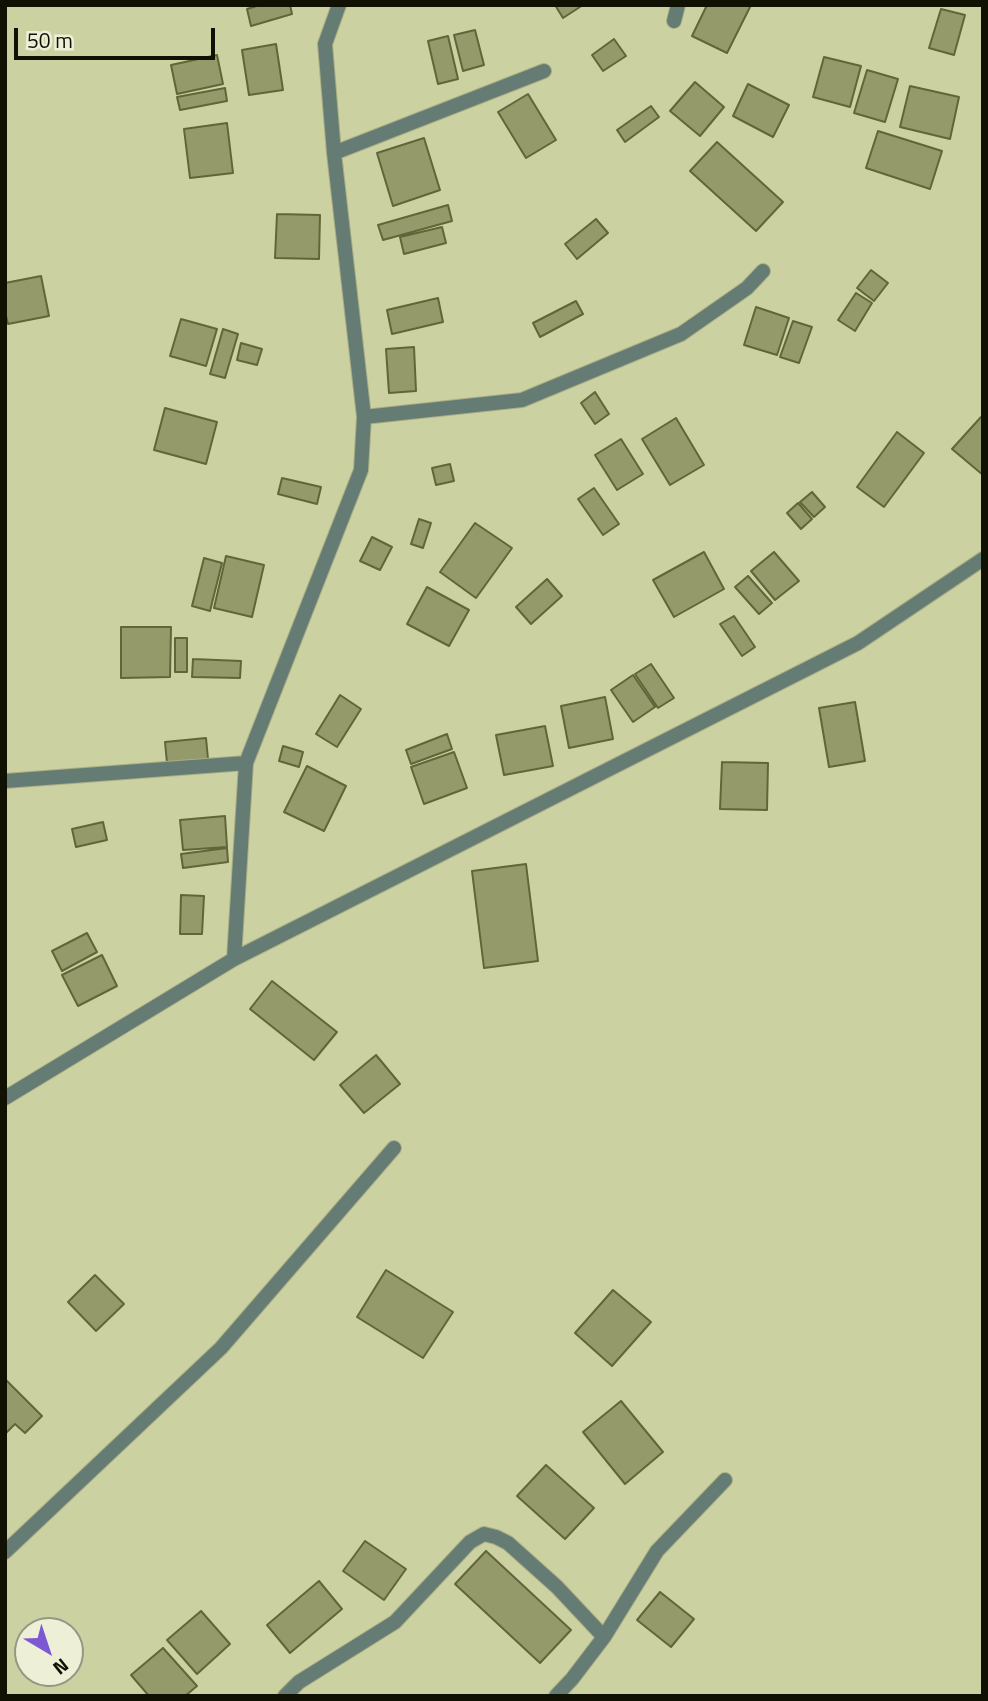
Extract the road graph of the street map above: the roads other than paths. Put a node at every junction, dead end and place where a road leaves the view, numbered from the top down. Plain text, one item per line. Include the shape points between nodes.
1 (339, 5) edge
2 (678, 5) edge
3 (674, 21) dead end
4 (544, 71) dead end
5 (334, 153) junction
6 (763, 271) dead end
7 (364, 417) junction
8 (983, 559) edge
9 (246, 763) junction
10 (5, 781) edge
11 (234, 959) junction
12 (5, 1098) edge
13 (394, 1148) dead end
14 (725, 1480) dead end
15 (5, 1552) edge
16 (604, 1637) junction
17 (285, 1696) edge
18 (556, 1696) edge

1 - 5 street via 325,44
2 - 3 street
4 - 5 street
5 - 7 street
6 - 7 street via 747,288 681,334 522,400
7 - 9 street via 361,470
8 - 11 street via 859,643
9 - 10 street
9 - 11 street
11 - 12 street
13 - 15 street via 221,1348
14 - 16 street via 657,1551
16 - 17 street via 508,1542 484,1534 470,1542 395,1622 299,1682
16 - 18 street

